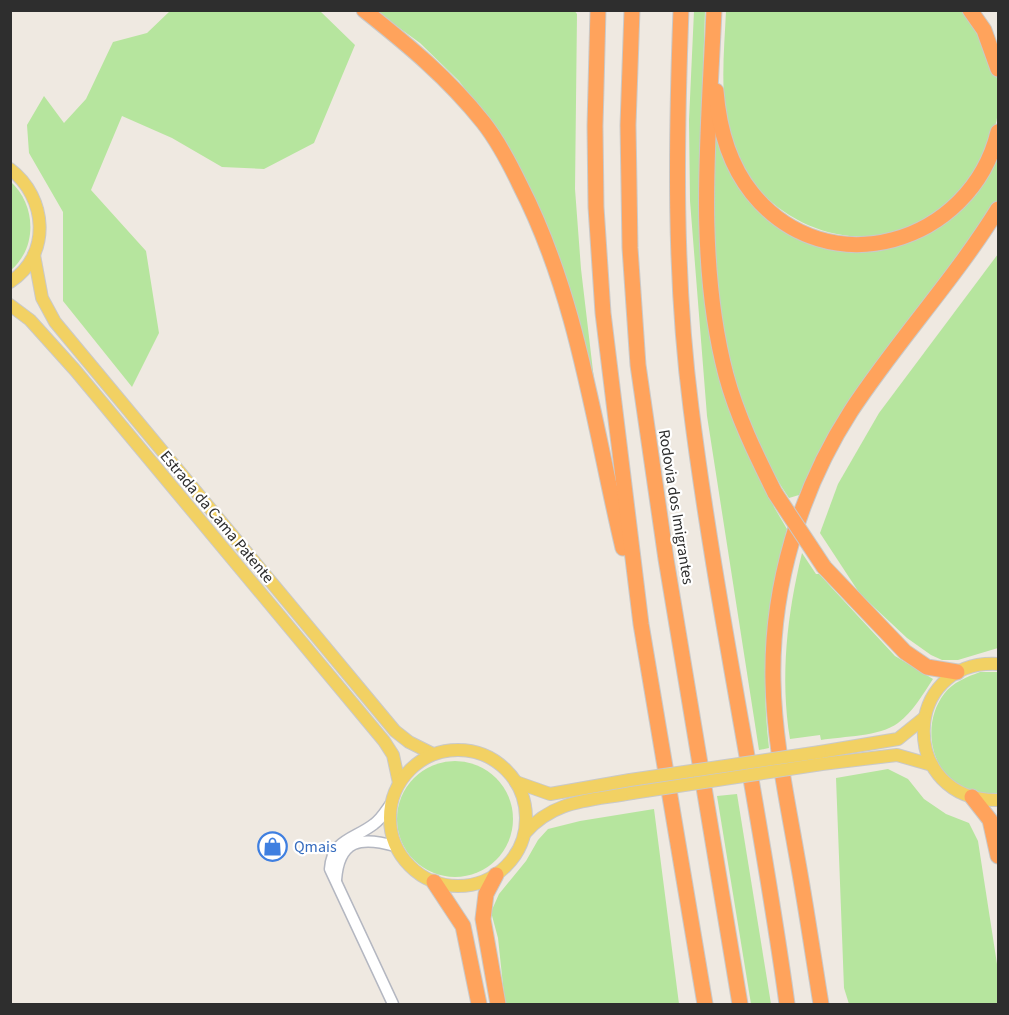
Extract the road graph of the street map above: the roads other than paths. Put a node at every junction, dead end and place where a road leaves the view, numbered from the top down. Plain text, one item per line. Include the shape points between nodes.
1 (364, 10) edge
2 (598, 10) edge
3 (632, 10) edge
4 (681, 10) edge
5 (714, 10) edge
6 (970, 10) edge
7 (713, 34) junction
8 (999, 69) edge
9 (999, 132) edge
10 (10, 169) edge
11 (999, 209) edge
12 (999, 228) edge
13 (34, 255) junction
14 (969, 257) junction
15 (10, 282) edge
16 (10, 305) edge
17 (641, 624) junction
18 (999, 664) edge
19 (957, 672) junction
20 (924, 718) junction
21 (433, 754) junction
22 (821, 758) junction
23 (932, 765) junction
24 (516, 782) junction
25 (399, 783) junction
26 (631, 787) junction
27 (972, 797) junction
28 (999, 800) edge
29 (390, 805) junction
30 (525, 833) junction
31 (395, 846) junction
32 (999, 856) edge
33 (496, 875) junction
34 (434, 882) junction
35 (336, 884) junction
36 (393, 1005) edge
37 (479, 1005) edge
38 (498, 1005) edge
39 (705, 1005) edge
40 (740, 1005) edge
41 (787, 1005) edge
42 (821, 1005) edge

1 - 17 highway via 445,77 485,124 537,216 574,330
2 - 17 highway via 595,149 603,313
3 - 40 highway, Rodovia dos Imigrantes via 628,136 638,365 662,536
4 - 41 highway, Rodovia dos Imigrantes via 677,117 680,263 691,406
5 - 7 highway
6 - 8 highway via 984,30
7 - 9 highway via 718,111 733,164 763,205 815,237 872,244 924,230 971,190
7 - 19 highway, bridge via 706,181 716,325 727,378 756,455 775,493 824,567 905,652 927,667
10 - 13 main road via 28,186 40,213 41,228
11 - 14 highway
12 - 14 highway
13 - 15 main road via 26,269
13 - 21 main road, Estrada da Cama Patente via 42,298 55,322 395,731
14 - 42 highway via 851,411 823,460 801,512 781,592 773,651 776,728
16 - 25 main road, Estrada da Cama Patente via 30,320 75,370 384,741 393,755
17 - 39 highway
18 - 19 main road via 981,664
19 - 20 main road via 936,692
20 - 22 main road via 898,739
20 - 23 main road via 924,742
21 - 24 main road via 456,750 480,753 500,765
21 - 25 main road via 414,766
22 - 23 main road via 897,755
22 - 26 main road, bridge
23 - 27 main road via 950,786
24 - 26 main road via 550,794
24 - 30 main road via 525,807
25 - 29 main road
26 - 30 main road via 555,808 537,819
27 - 28 main road
27 - 32 highway via 990,820
29 - 31 main road
29 - 35 street via 373,825 337,847 330,869
30 - 33 main road via 514,856
31 - 34 main road via 405,861
31 - 35 street via 377,841 355,843 340,858
33 - 34 main road via 476,884
33 - 38 highway via 486,894 483,919
34 - 37 highway via 463,926
35 - 36 street

